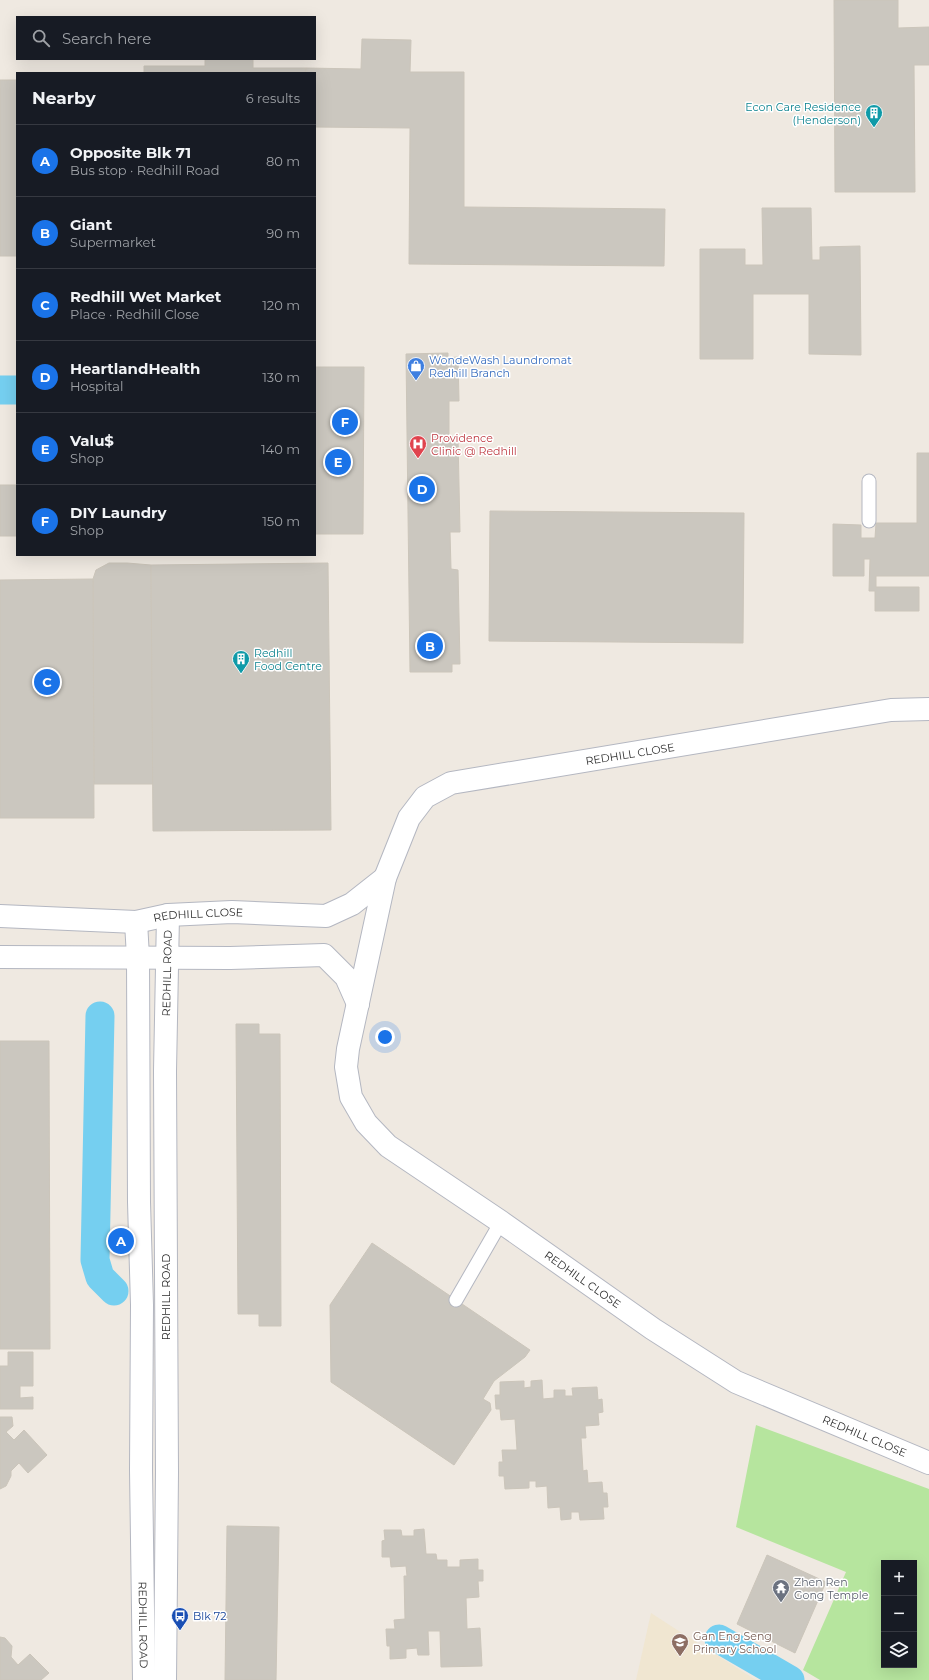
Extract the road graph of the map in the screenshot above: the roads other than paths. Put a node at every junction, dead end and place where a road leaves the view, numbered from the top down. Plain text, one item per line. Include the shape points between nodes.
1 (869, 482) dead end
2 (869, 521) dead end
3 (929, 709) edge
4 (385, 878) junction
5 (168, 915) junction
6 (0, 916) edge
7 (136, 922) junction
8 (0, 957) edge
9 (138, 957) junction
10 (167, 957) junction
11 (358, 1004) junction
12 (501, 1222) junction
13 (456, 1300) dead end
14 (929, 1463) edge
15 (144, 1680) edge
16 (165, 1680) edge

1 - 2 lane
3 - 4 street, REDHILL CLOSE via 884,711 451,782 425,798 410,818
4 - 5 street, REDHILL CLOSE via 352,904 326,916 232,912
4 - 11 street, REDHILL CLOSE
5 - 7 street, REDHILL CLOSE
5 - 10 street, REDHILL ROAD
6 - 7 street, REDHILL CLOSE
7 - 9 street, REDHILL ROAD
8 - 9 street
9 - 10 street
9 - 15 street, REDHILL ROAD
10 - 11 street via 324,955 346,977
10 - 16 street, REDHILL ROAD
11 - 12 street, REDHILL CLOSE via 346,1067 351,1097 366,1123 388,1146
12 - 13 lane
12 - 14 street, REDHILL CLOSE via 653,1329 736,1382

